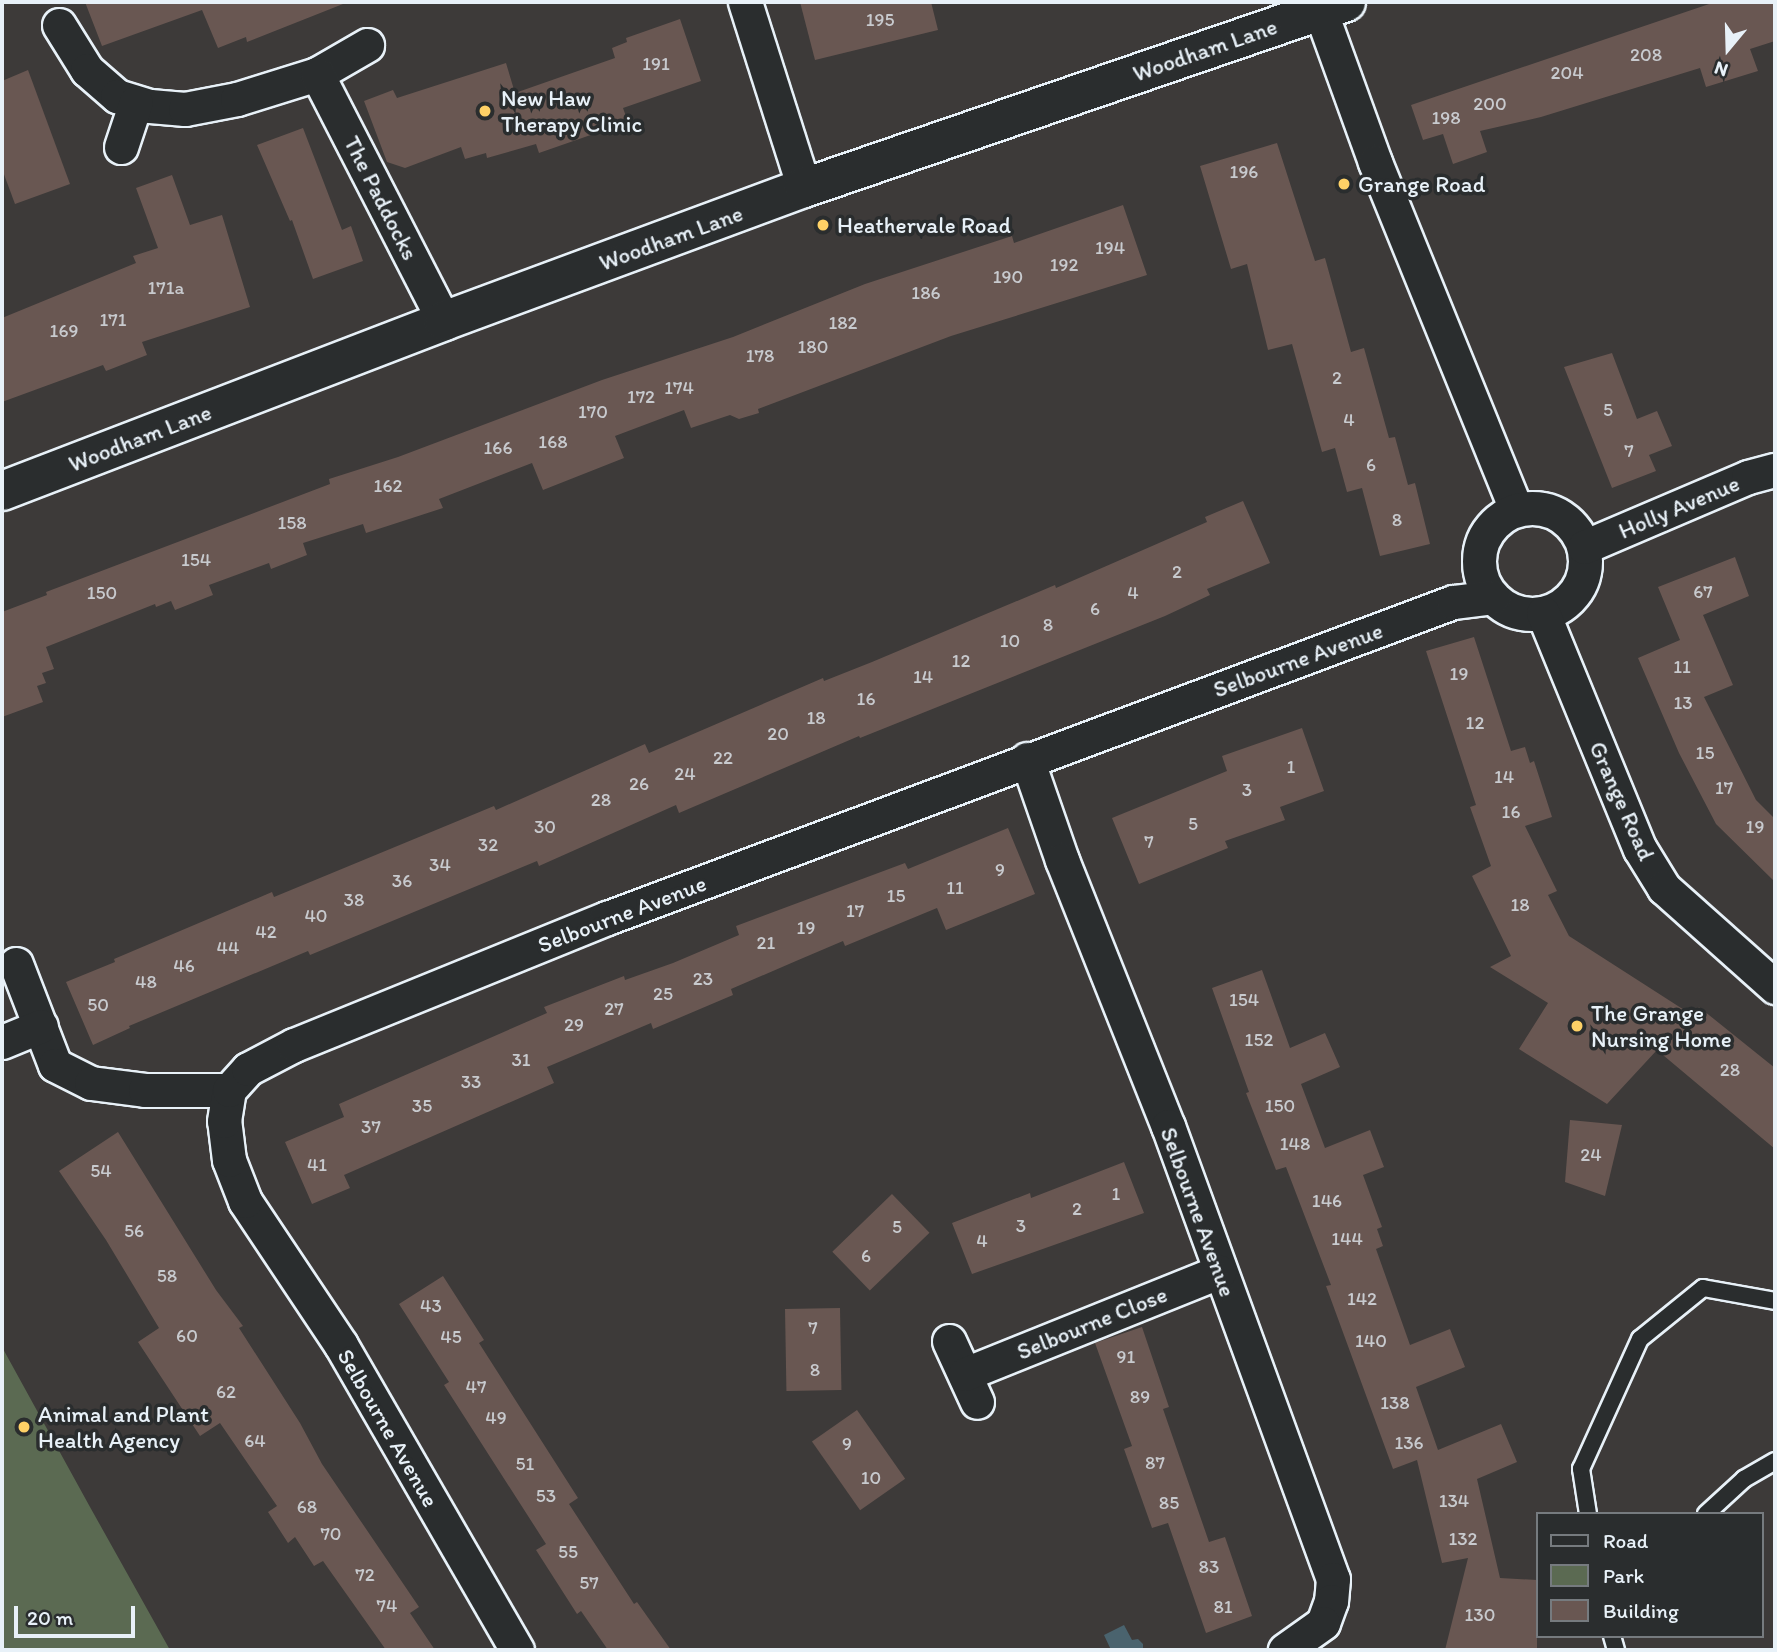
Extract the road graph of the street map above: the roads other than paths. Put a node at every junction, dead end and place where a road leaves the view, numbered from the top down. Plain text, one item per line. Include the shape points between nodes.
1 (745, 2) edge
2 (1333, 6) edge
3 (59, 25) dead end
4 (367, 45) dead end
5 (317, 74) junction
6 (136, 102) junction
7 (121, 147) dead end
8 (804, 188) junction
9 (444, 321) junction
10 (1775, 470) edge
11 (2, 491) edge
12 (1516, 510) junction
13 (1584, 547) junction
14 (1493, 597) junction
15 (1543, 613) junction
16 (1027, 760) junction
17 (16, 964) dead end
18 (1775, 987) edge
19 (41, 1026) junction
20 (2, 1042) edge
21 (229, 1090) junction
22 (1219, 1272) junction
23 (1775, 1301) edge
24 (949, 1341) dead end
25 (1775, 1461) edge
26 (1588, 1512) edge
27 (1708, 1512) edge
28 (517, 1650) edge
29 (1285, 1650) edge

1 - 8 street
2 - 8 main road, Woodham Lane
2 - 12 street via 1375,162
3 - 6 street via 87,70 117,96
4 - 5 street
5 - 6 street via 237,99 185,109
5 - 9 street, The Paddocks
6 - 7 street
8 - 9 main road, Woodham Lane
9 - 11 main road, Woodham Lane
10 - 13 street, Holly Avenue via 1748,477
12 - 13 street via 1534,507 1565,519
12 - 14 street via 1500,517 1480,547 1483,582
13 - 15 street via 1581,581 1572,596
14 - 15 street via 1507,608
14 - 16 street, Selbourne Avenue via 1453,602
15 - 18 street, Grange Road via 1640,849 1664,888
16 - 21 street, Selbourne Avenue via 607,918 306,1040 248,1069
16 - 22 street, Selbourne Avenue via 1168,1126
17 - 19 street
19 - 20 street
19 - 21 street via 55,1065 91,1083 145,1090
21 - 28 street, Selbourne Avenue via 224,1121 229,1160 245,1201 341,1346
22 - 24 street, Selbourne Close via 971,1388
22 - 29 street, Selbourne Avenue via 1333,1578 1323,1623
23 - 26 lane via 1703,1288 1640,1339 1581,1469
25 - 27 lane via 1744,1479

